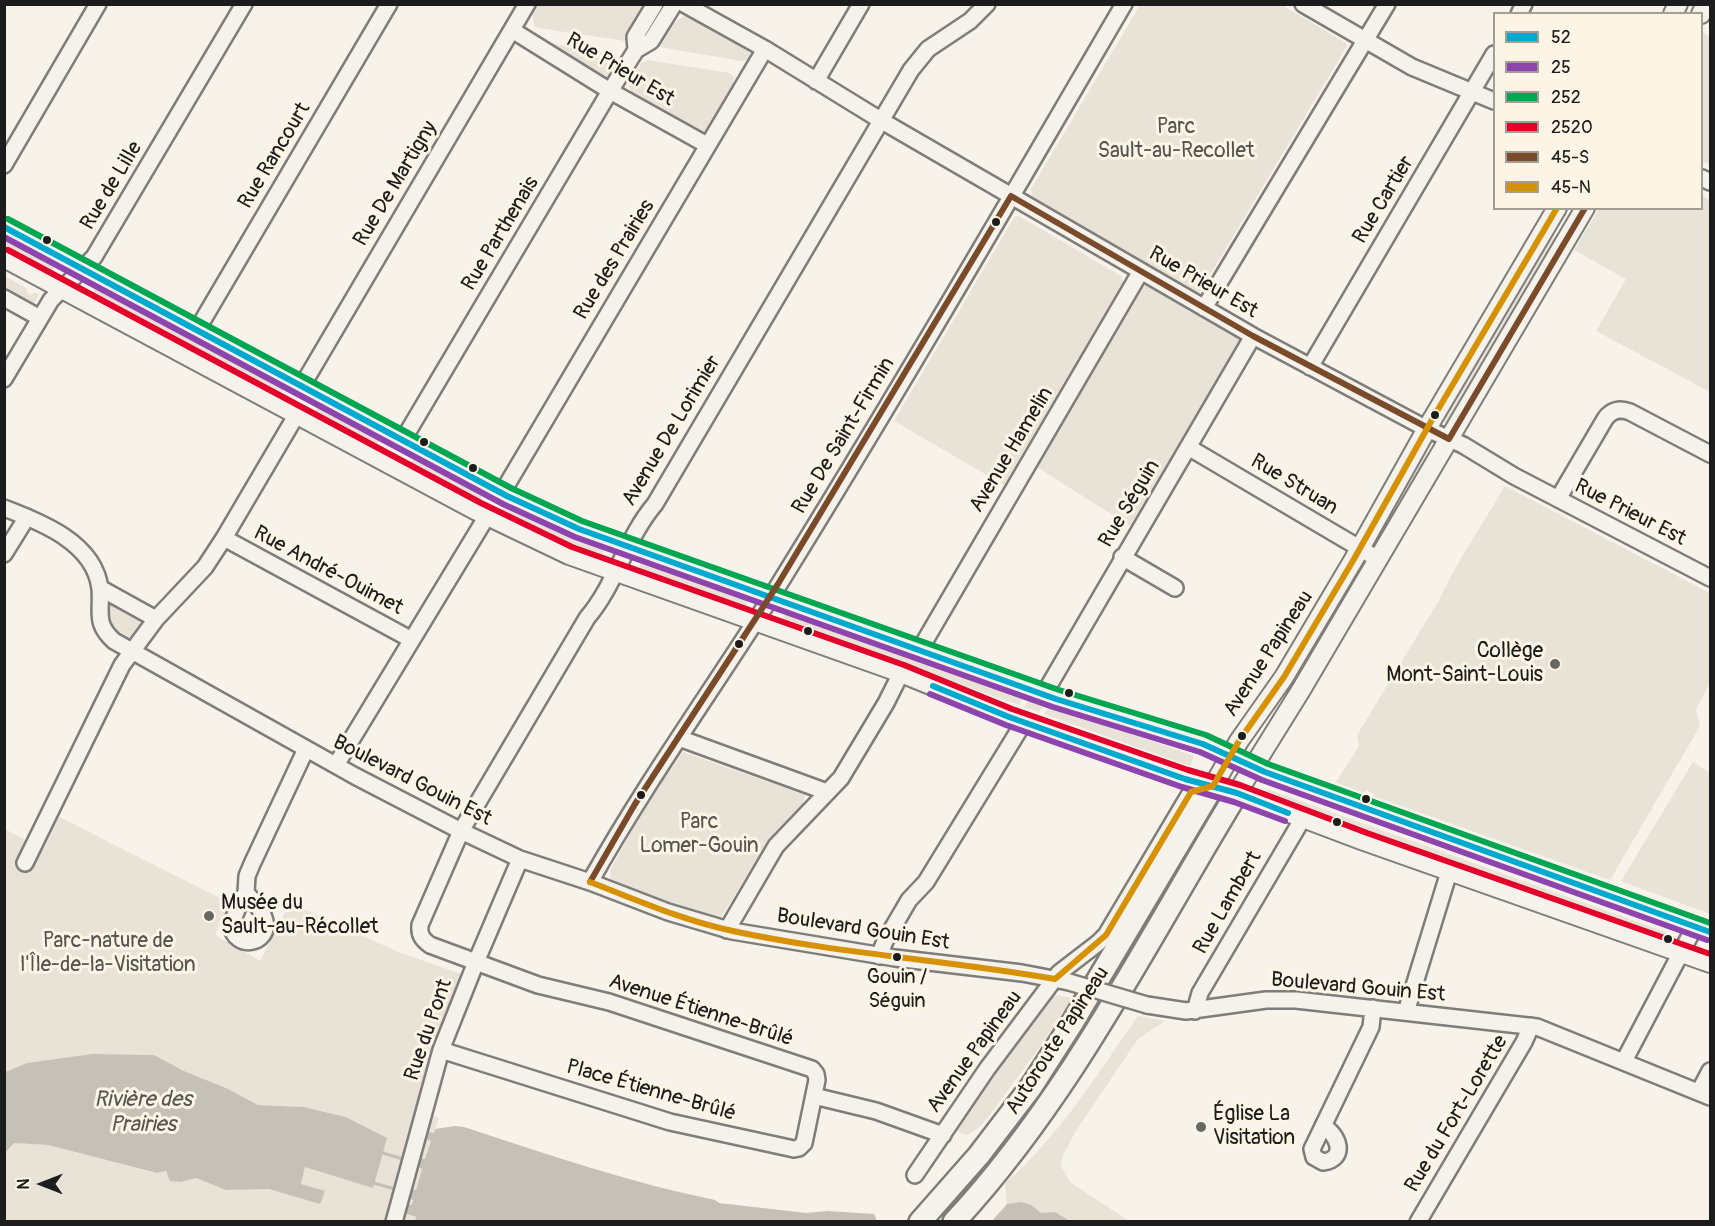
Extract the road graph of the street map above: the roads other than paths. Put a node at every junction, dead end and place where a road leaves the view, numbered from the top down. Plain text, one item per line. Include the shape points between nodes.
1 (98, 4) edge
2 (244, 4) edge
3 (389, 4) edge
4 (527, 4) edge
5 (655, 4) edge
6 (674, 4) edge
7 (684, 4) edge
8 (861, 4) edge
9 (987, 4) edge
10 (1124, 4) edge
11 (1303, 4) edge
12 (1387, 4) edge
13 (512, 30) junction
14 (1365, 41) junction
15 (765, 49) junction
16 (636, 50) junction
17 (1493, 56) edge
18 (816, 81) junction
19 (610, 90) junction
20 (1472, 92) junction
21 (1493, 101) edge
22 (882, 121) junction
23 (707, 146) junction
24 (4, 165) edge
25 (1011, 196) junction
26 (1556, 210) edge
27 (1585, 210) edge
28 (4, 227) edge
29 (4, 258) edge
30 (83, 269) junction
31 (1141, 271) junction
32 (62, 289) junction
33 (4, 298) edge
34 (1204, 308) junction
35 (40, 318) junction
36 (197, 330) junction
37 (1253, 336) junction
38 (1310, 366) junction
39 (4, 379) edge
40 (302, 386) junction
41 (297, 414) junction
42 (1427, 429) junction
43 (1449, 439) junction
44 (403, 440) junction
45 (1188, 447) junction
46 (1710, 454) edge
47 (502, 493) junction
48 (1558, 499) junction
49 (4, 508) edge
50 (487, 516) junction
51 (27, 517) junction
52 (224, 538) junction
53 (627, 547) junction
54 (1360, 549) junction
55 (4, 554) edge
56 (1122, 556) junction
57 (1378, 559) junction
58 (616, 573) junction
59 (1710, 578) edge
60 (100, 588) junction
61 (1175, 588) dead end
62 (770, 598) junction
63 (156, 619) junction
64 (755, 622) junction
65 (412, 640) junction
66 (919, 651) junction
67 (131, 652) junction
68 (901, 673) junction
69 (1044, 694) junction
70 (1024, 722) junction
71 (679, 738) junction
72 (306, 749) junction
73 (1231, 756) junction
74 (336, 765) junction
75 (1253, 767) junction
76 (1213, 786) junction
77 (827, 792) junction
78 (1237, 793) junction
79 (1303, 818) junction
80 (461, 831) junction
81 (520, 859) junction
82 (25, 863) dead end
83 (1449, 872) junction
84 (590, 882) junction
85 (246, 893) dead end
86 (1703, 929) edge
87 (727, 930) junction
88 (423, 940) joint
89 (1682, 953) junction
90 (879, 956) junction
91 (476, 962) junction
92 (1710, 963) edge
93 (1062, 981) junction
94 (1373, 1008) junction
95 (1195, 1011) junction
96 (1406, 1012) junction
97 (1531, 1026) junction
98 (441, 1050) junction
99 (1624, 1061) junction
100 (1710, 1071) edge
101 (1705, 1095) edge
102 (814, 1096) junction
103 (1323, 1126) dead end
104 (943, 1135) junction
105 (915, 1175) dead end
106 (394, 1221) edge
107 (920, 1221) edge
108 (954, 1221) edge
109 (1418, 1221) edge

1 - 24 street
2 - 30 street, Rue de Lille via 94,257
3 - 36 street, Rue Rancourt
4 - 13 street, Rue De Martigny
5 - 16 street, Rue Parthenais via 635,37
6 - 16 street, Rue Parthenais via 651,41
7 - 15 street, Rue Prieur Est
8 - 18 street
9 - 22 street, Avenue De Lorimier via 970,21 928,49 911,70
10 - 25 street, Rue De Saint-Firmin
11 - 14 street
12 - 14 street
13 - 19 street, Rue Prieur Est
13 - 40 street, Rue De Martigny
14 - 20 street via 1423,73
14 - 34 street
15 - 18 street, Rue Prieur Est
15 - 23 street, Rue des Prairies
16 - 19 street, Rue Parthenais
17 - 20 street, Rue Cartier
18 - 22 street, Rue Prieur Est
19 - 23 street, Rue Prieur Est
19 - 44 street, Rue Parthenais
20 - 21 street
20 - 38 street, Rue Cartier
22 - 25 street, Rue Prieur Est
22 - 53 street, Avenue De Lorimier
23 - 47 street, Rue des Prairies
25 - 31 street, Rue Prieur Est
25 - 62 street, Rue De Saint-Firmin
26 - 42 main road, Avenue Papineau
27 - 43 main road, Avenue Papineau
28 - 30 main road
29 - 32 main road
30 - 32 street, Rue de Lille
30 - 36 main road
31 - 34 street, Rue Prieur Est
31 - 66 street, Avenue Hamelin
32 - 35 street, Rue de Lille
32 - 41 main road
33 - 35 street
34 - 37 street, Rue Prieur Est
35 - 39 street, Rue de Lille
36 - 40 main road
37 - 38 street, Rue Prieur Est
37 - 45 street, Rue Séguin
38 - 42 street, Rue Prieur Est
40 - 44 main road
41 - 50 main road
41 - 52 street
42 - 43 street, Rue Prieur Est
42 - 54 main road, Avenue Papineau
43 - 48 street, Rue Prieur Est
43 - 57 main road, Avenue Papineau
44 - 47 main road
45 - 54 street, Rue Struan
45 - 56 street, Rue Séguin
46 - 48 street via 1630,412 1617,410 1605,419
47 - 53 main road via 556,520
48 - 59 street, Rue Prieur Est
49 - 51 street, Boulevard Gouin Est
50 - 58 main road
50 - 65 street
51 - 55 street
51 - 60 street, Boulevard Gouin Est via 58,532 78,548 92,567
52 - 63 street via 205,567
52 - 65 street, Rue André-Ouimet
53 - 58 street, Avenue De Lorimier
53 - 62 main road
54 - 57 street, Rue Struan
54 - 73 main road, Avenue Papineau via 1284,677
56 - 61 street
56 - 69 street, Rue Séguin
57 - 75 main road, Avenue Papineau
58 - 64 main road
58 - 80 street, Avenue De Lorimier
60 - 63 street
60 - 67 street, Boulevard Gouin Est via 103,628
62 - 64 street, Rue De Saint-Firmin
62 - 66 main road
63 - 67 street
64 - 68 main road
64 - 71 street, Rue De Saint-Firmin
65 - 74 street
66 - 69 main road
67 - 72 street, Boulevard Gouin Est
67 - 82 street
68 - 70 main road
68 - 77 street via 841,778
69 - 73 main road
70 - 76 main road
70 - 90 street via 926,882 909,900
71 - 77 street
71 - 84 street, Rue De Saint-Firmin
72 - 74 street, Boulevard Gouin Est
72 - 85 street via 249,870
73 - 75 main road
73 - 76 main road, Avenue Papineau
74 - 80 street, Boulevard Gouin Est
75 - 78 main road, Avenue Papineau
75 - 86 main road
76 - 78 main road
76 - 93 street, Avenue Papineau via 1191,792 1106,935 1063,969
76 - 107 highway, Autoroute Papineau via 1045,1066 993,1139
77 - 87 street via 776,846
78 - 79 main road
78 - 108 highway, Autoroute Papineau via 1063,1083 1018,1146
79 - 83 main road
79 - 95 street, Rue Lambert via 1200,993
80 - 81 street, Boulevard Gouin Est
80 - 88 street, Avenue De Lorimier via 420,925
81 - 84 street, Boulevard Gouin Est
81 - 91 street, Rue du Pont
83 - 89 main road
83 - 96 street
84 - 87 street, Boulevard Gouin Est
86 - 89 street
87 - 90 street, Boulevard Gouin Est
88 - 91 street, Avenue Étienne-Brûlé
89 - 92 main road
89 - 99 street
90 - 93 street, Boulevard Gouin Est
91 - 98 street, Rue du Pont
91 - 102 street, Avenue Étienne-Brûlé via 538,985 609,1002 812,1069 817,1077
93 - 95 street, Boulevard Gouin Est, bridge via 1146,1005
93 - 104 street, Avenue Papineau via 987,1069
94 - 95 street, Boulevard Gouin Est via 1276,1000
94 - 96 street, Boulevard Gouin Est
94 - 103 street via 1371,1027
96 - 97 street, Boulevard Gouin Est
97 - 99 street, Boulevard Gouin Est
97 - 109 street, Rue du Fort-Lorette
98 - 102 street, Place Étienne-Brûlé via 670,1122 794,1149 802,1146 806,1137
98 - 106 street, Rue du Pont
99 - 101 street, Boulevard Gouin Est
100 - 101 street
102 - 104 street via 876,1111
104 - 105 street, Avenue Papineau

